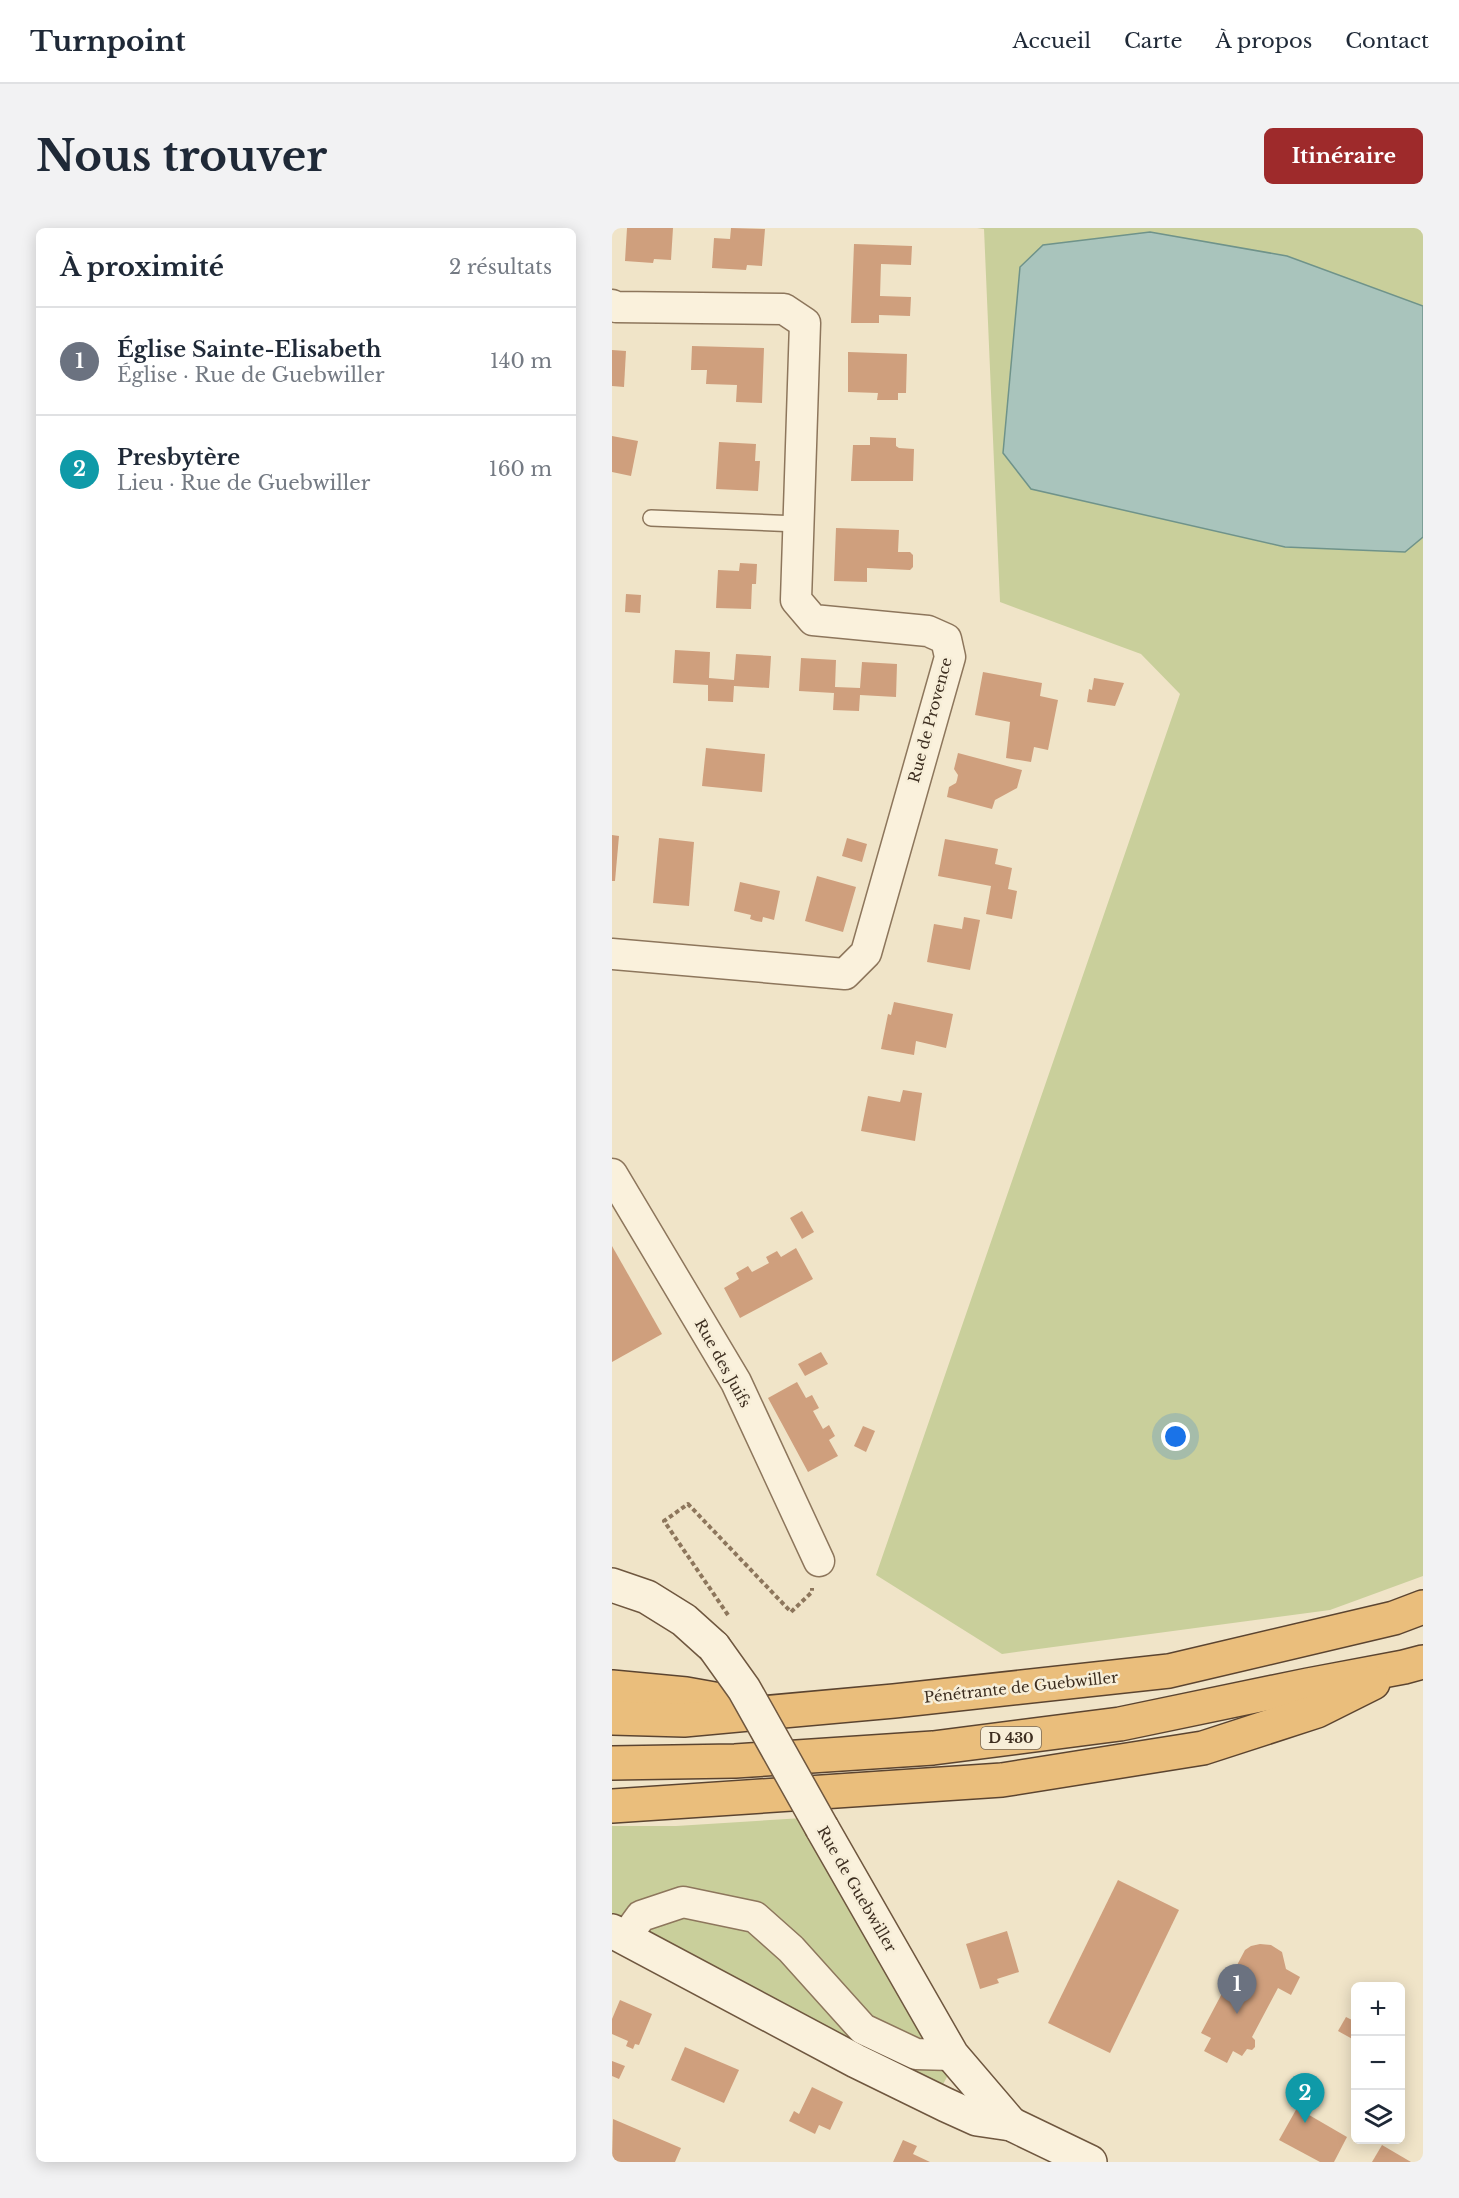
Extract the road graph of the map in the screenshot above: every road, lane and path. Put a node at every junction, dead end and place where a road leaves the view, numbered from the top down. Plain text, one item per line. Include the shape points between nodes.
1 (612, 305) edge
2 (651, 518) dead end
3 (798, 524) junction
4 (612, 954) edge
5 (612, 1174) edge
6 (819, 1561) joint
7 (612, 1585) edge
8 (1423, 1607) edge
9 (724, 1635) junction
10 (1413, 1665) edge
11 (612, 1687) edge
12 (782, 1711) junction
13 (612, 1718) edge
14 (612, 1763) edge
15 (612, 1806) edge
16 (619, 1935) edge
17 (952, 2055) junction
18 (1011, 2124) junction
19 (1090, 2162) edge

1 - 3 street, Rue de Provence via 784,309 805,323
2 - 3 lane
3 - 4 street, Rue de Provence via 796,600 813,620 928,631 946,639 950,657 866,953 845,974
5 - 6 street, Rue des Juifs via 736,1382
6 - 9 path via 812,1592 791,1612 688,1504 664,1521
7 - 9 main road, Rue de Guebwiller via 647,1597 684,1620
8 - 12 highway, Pénétrante de Guebwiller via 1394,1618 1168,1671
9 - 17 main road, Rue de Guebwiller, bridge via 744,1689
10 - 14 highway, D 430 via 1120,1724 933,1748 735,1761
10 - 15 highway via 1317,1712 1203,1748 1002,1780
11 - 12 highway via 686,1694
12 - 13 highway, Pénétrante de Guebwiller via 684,1720
16 - 17 street via 641,1916 683,1902 755,1917 790,1949 863,2030 916,2054
16 - 18 main road, Rue de Guebwiller via 916,2091 977,2120
17 - 18 main road, Rue de Guebwiller
18 - 19 main road, Rue de Guebwiller

